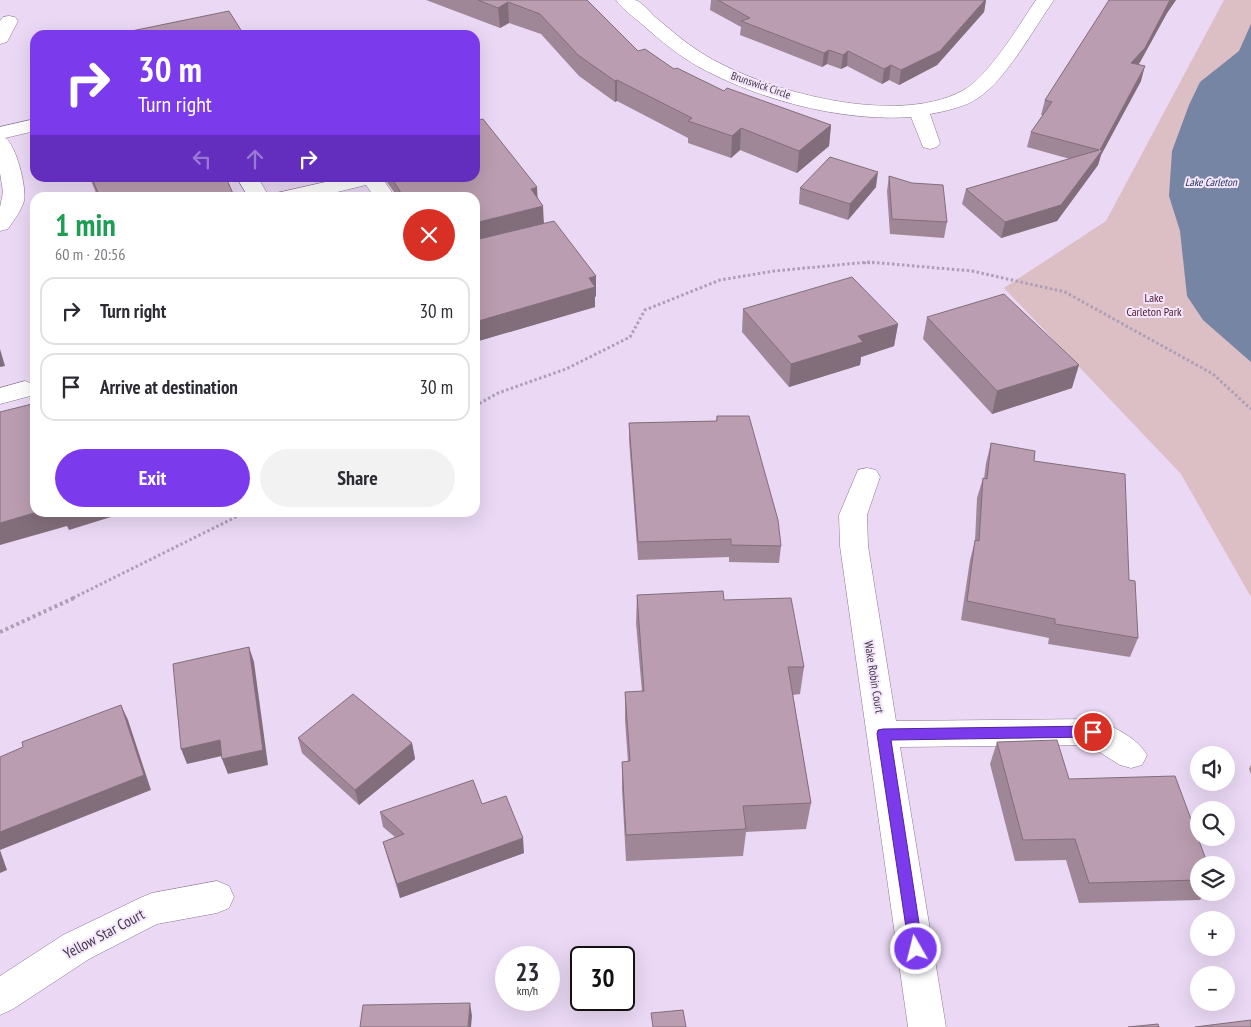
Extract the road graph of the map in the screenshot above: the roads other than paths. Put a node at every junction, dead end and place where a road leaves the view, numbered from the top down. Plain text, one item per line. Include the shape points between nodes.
1 (625, 0) edge
2 (1045, 0) edge
3 (9, 21) dead end
4 (0, 38) edge
5 (919, 110) junction
6 (30, 126) edge
7 (0, 133) edge
8 (0, 143) edge
9 (930, 143) dead end
10 (351, 182) edge
11 (310, 192) edge
12 (0, 224) edge
13 (25, 389) dead end
14 (0, 396) edge
15 (867, 477) dead end
16 (883, 734) junction
17 (1131, 755) dead end
18 (217, 897) dead end
19 (0, 997) edge
20 (927, 1027) edge

1 - 5 street, Brunswick Circle via 682,49 732,76 804,100 839,107 876,112
2 - 5 street, Brunswick Circle via 990,77 972,94 950,104
3 - 4 street
5 - 9 street
6 - 7 street
8 - 12 street via 13,183 14,198
10 - 11 street
13 - 14 street
15 - 16 street, Wake Robin Court via 853,515 854,546
16 - 17 street via 1093,732
16 - 20 street, Wake Robin Court
18 - 19 street, Yellow Star Court via 152,909 76,947

